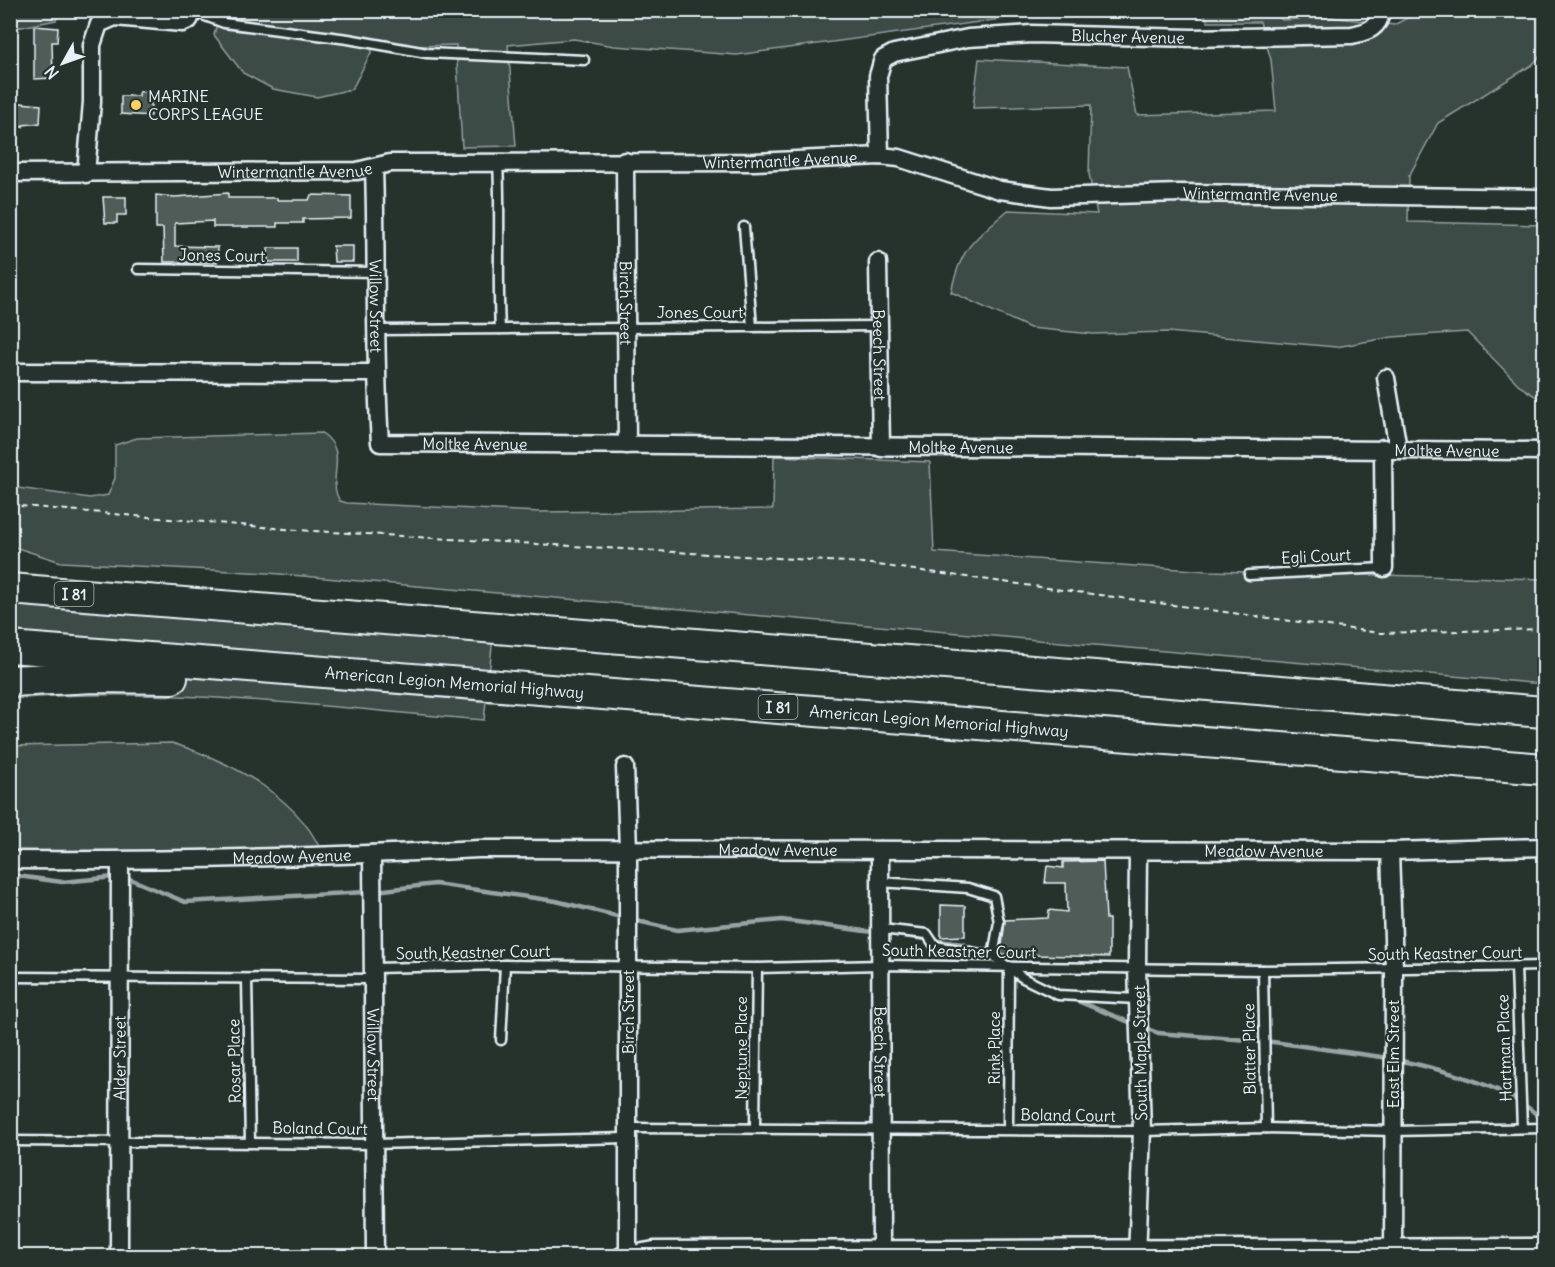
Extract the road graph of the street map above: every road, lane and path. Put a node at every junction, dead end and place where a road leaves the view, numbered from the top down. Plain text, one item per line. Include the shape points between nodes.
1 (194, 11) edge
2 (1378, 18) edge
3 (584, 60) dead end
4 (880, 156) junction
5 (498, 161) junction
6 (625, 161) junction
7 (374, 168) junction
8 (10, 173) edge
9 (86, 174) junction
10 (1545, 198) edge
11 (744, 227) dead end
12 (879, 262) dead end
13 (138, 269) dead end
14 (378, 272) junction
15 (878, 326) junction
16 (752, 327) junction
17 (626, 328) junction
18 (500, 329) junction
19 (377, 330) junction
20 (10, 372) edge
21 (375, 373) junction
22 (1386, 378) dead end
23 (380, 443) joint
24 (627, 445) junction
25 (882, 448) junction
26 (1390, 449) junction
27 (1545, 451) edge
28 (10, 505) edge
29 (10, 568) edge
30 (1384, 568) joint
31 (1249, 575) dead end
32 (10, 589) edge
33 (136, 600) junction
34 (1545, 629) edge
35 (10, 647) edge
36 (370, 674) junction
37 (10, 681) edge
38 (1545, 712) edge
39 (625, 767) dead end
40 (1545, 769) edge
41 (1545, 847) edge
42 (628, 849) junction
43 (1138, 849) junction
44 (880, 850) junction
45 (1390, 851) junction
46 (372, 854) junction
47 (10, 860) edge
48 (120, 861) junction
49 (880, 882) junction
50 (881, 929) junction
51 (993, 956) junction
52 (505, 965) junction
53 (881, 965) junction
54 (628, 966) junction
55 (1009, 966) junction
56 (1545, 966) edge
57 (1137, 967) junction
58 (1516, 967) junction
59 (757, 968) junction
60 (1394, 968) junction
61 (1263, 970) junction
62 (374, 974) junction
63 (10, 977) edge
64 (248, 979) junction
65 (120, 980) junction
66 (1138, 999) junction
67 (501, 1040) dead end
68 (755, 1128) junction
69 (882, 1128) junction
70 (1266, 1128) junction
71 (1522, 1128) junction
72 (1545, 1128) edge
73 (1008, 1129) junction
74 (1142, 1131) junction
75 (1393, 1131) junction
76 (628, 1133) junction
77 (10, 1142) edge
78 (120, 1143) junction
79 (250, 1143) junction
80 (374, 1144) junction
81 (1545, 1247) edge
82 (1393, 1252) edge
83 (881, 1253) edge
84 (1137, 1253) edge
85 (626, 1256) edge
86 (118, 1257) edge
87 (375, 1257) edge

1 - 3 lane via 224,23 427,53
1 - 9 street via 182,23 116,17 99,24 92,45
2 - 4 street, Blucher Avenue via 1367,32 1352,35 1192,38 1032,34 968,38 903,49 883,59 878,76
4 - 6 street, Wintermantle Avenue via 755,162
4 - 10 street, Wintermantle Avenue via 899,158 1000,190 1051,197 1179,193
5 - 6 street, Wintermantle Avenue
5 - 7 street, Wintermantle Avenue via 390,164
5 - 18 lane
6 - 17 street, Birch Street
7 - 9 street, Wintermantle Avenue
7 - 14 street, Willow Street
8 - 9 street, Wintermantle Avenue
11 - 16 lane
12 - 15 street, Beech Street
13 - 14 lane, Jones Court
14 - 19 street, Willow Street
15 - 16 lane, Jones Court
15 - 25 street, Beech Street
16 - 17 lane, Jones Court
17 - 18 lane, Jones Court
17 - 24 street, Birch Street
18 - 19 lane, Jones Court
19 - 21 street, Willow Street
20 - 21 street
21 - 23 street, Willow Street
22 - 26 street
23 - 24 street, Moltke Avenue
24 - 25 street, Moltke Avenue
25 - 26 street, Moltke Avenue
26 - 27 street, Moltke Avenue
26 - 30 street
28 - 34 path via 297,530 863,563 1380,633
29 - 33 highway
30 - 31 lane, Egli Court
32 - 33 highway, I 81
33 - 38 highway, I 81
35 - 36 highway, American Legion Memorial Highway / I 81
36 - 37 highway via 206,679 95,676
36 - 40 highway, American Legion Memorial Highway / I 81
39 - 42 street, Birch Street
41 - 45 street, Meadow Avenue
42 - 44 street, Meadow Avenue
42 - 46 street, Meadow Avenue
42 - 54 street, Birch Street
43 - 44 street, Meadow Avenue
43 - 45 street, Meadow Avenue
43 - 57 street, South Maple Street
44 - 49 street, Beech Street
45 - 60 street, East Elm Street
46 - 48 street, Meadow Avenue
46 - 62 street, Willow Street
47 - 48 street, Meadow Avenue
48 - 65 street, Alder Street
49 - 50 street, Beech Street
49 - 51 lane via 968,888 994,896 999,922
50 - 51 lane via 927,934 935,946
50 - 53 street, Beech Street
51 - 55 lane
52 - 54 lane, South Keastner Court
52 - 62 lane, South Keastner Court
52 - 67 lane
53 - 55 lane, South Keastner Court
53 - 59 lane, South Keastner Court
53 - 69 street, Beech Street
54 - 59 lane, South Keastner Court
54 - 76 street, Birch Street
55 - 57 lane, South Keastner Court
55 - 66 lane via 1023,978 1058,995
55 - 73 lane, Rink Place
56 - 58 lane, South Keastner Court
57 - 61 lane, South Keastner Court
57 - 66 street, South Maple Street
58 - 60 lane, South Keastner Court
58 - 71 lane, Hartman Place
59 - 68 lane, Neptune Place
60 - 61 lane, South Keastner Court
60 - 75 street, East Elm Street
61 - 70 lane, Blatter Place
62 - 64 lane, South Keastner Court
62 - 80 street, Willow Street
63 - 65 lane, South Keastner Court
64 - 65 lane, South Keastner Court
64 - 79 lane, Rosar Place
65 - 78 street, Alder Street
66 - 74 street, South Maple Street
68 - 69 lane, Boland Court
68 - 76 lane, Boland Court
69 - 73 lane, Boland Court
69 - 83 street, Beech Street
70 - 74 lane, Boland Court
70 - 75 lane, Boland Court
71 - 72 lane, Boland Court
71 - 75 lane, Boland Court
73 - 74 lane, Boland Court
74 - 84 street, South Maple Street
75 - 82 street, East Elm Street
76 - 80 lane, Boland Court
76 - 85 street, Birch Street
77 - 78 lane, Boland Court
78 - 79 lane, Boland Court
78 - 86 street, Alder Street
79 - 80 lane, Boland Court
80 - 87 street, Willow Street
81 - 82 street
82 - 84 street
83 - 84 street
83 - 85 street via 654,1250

